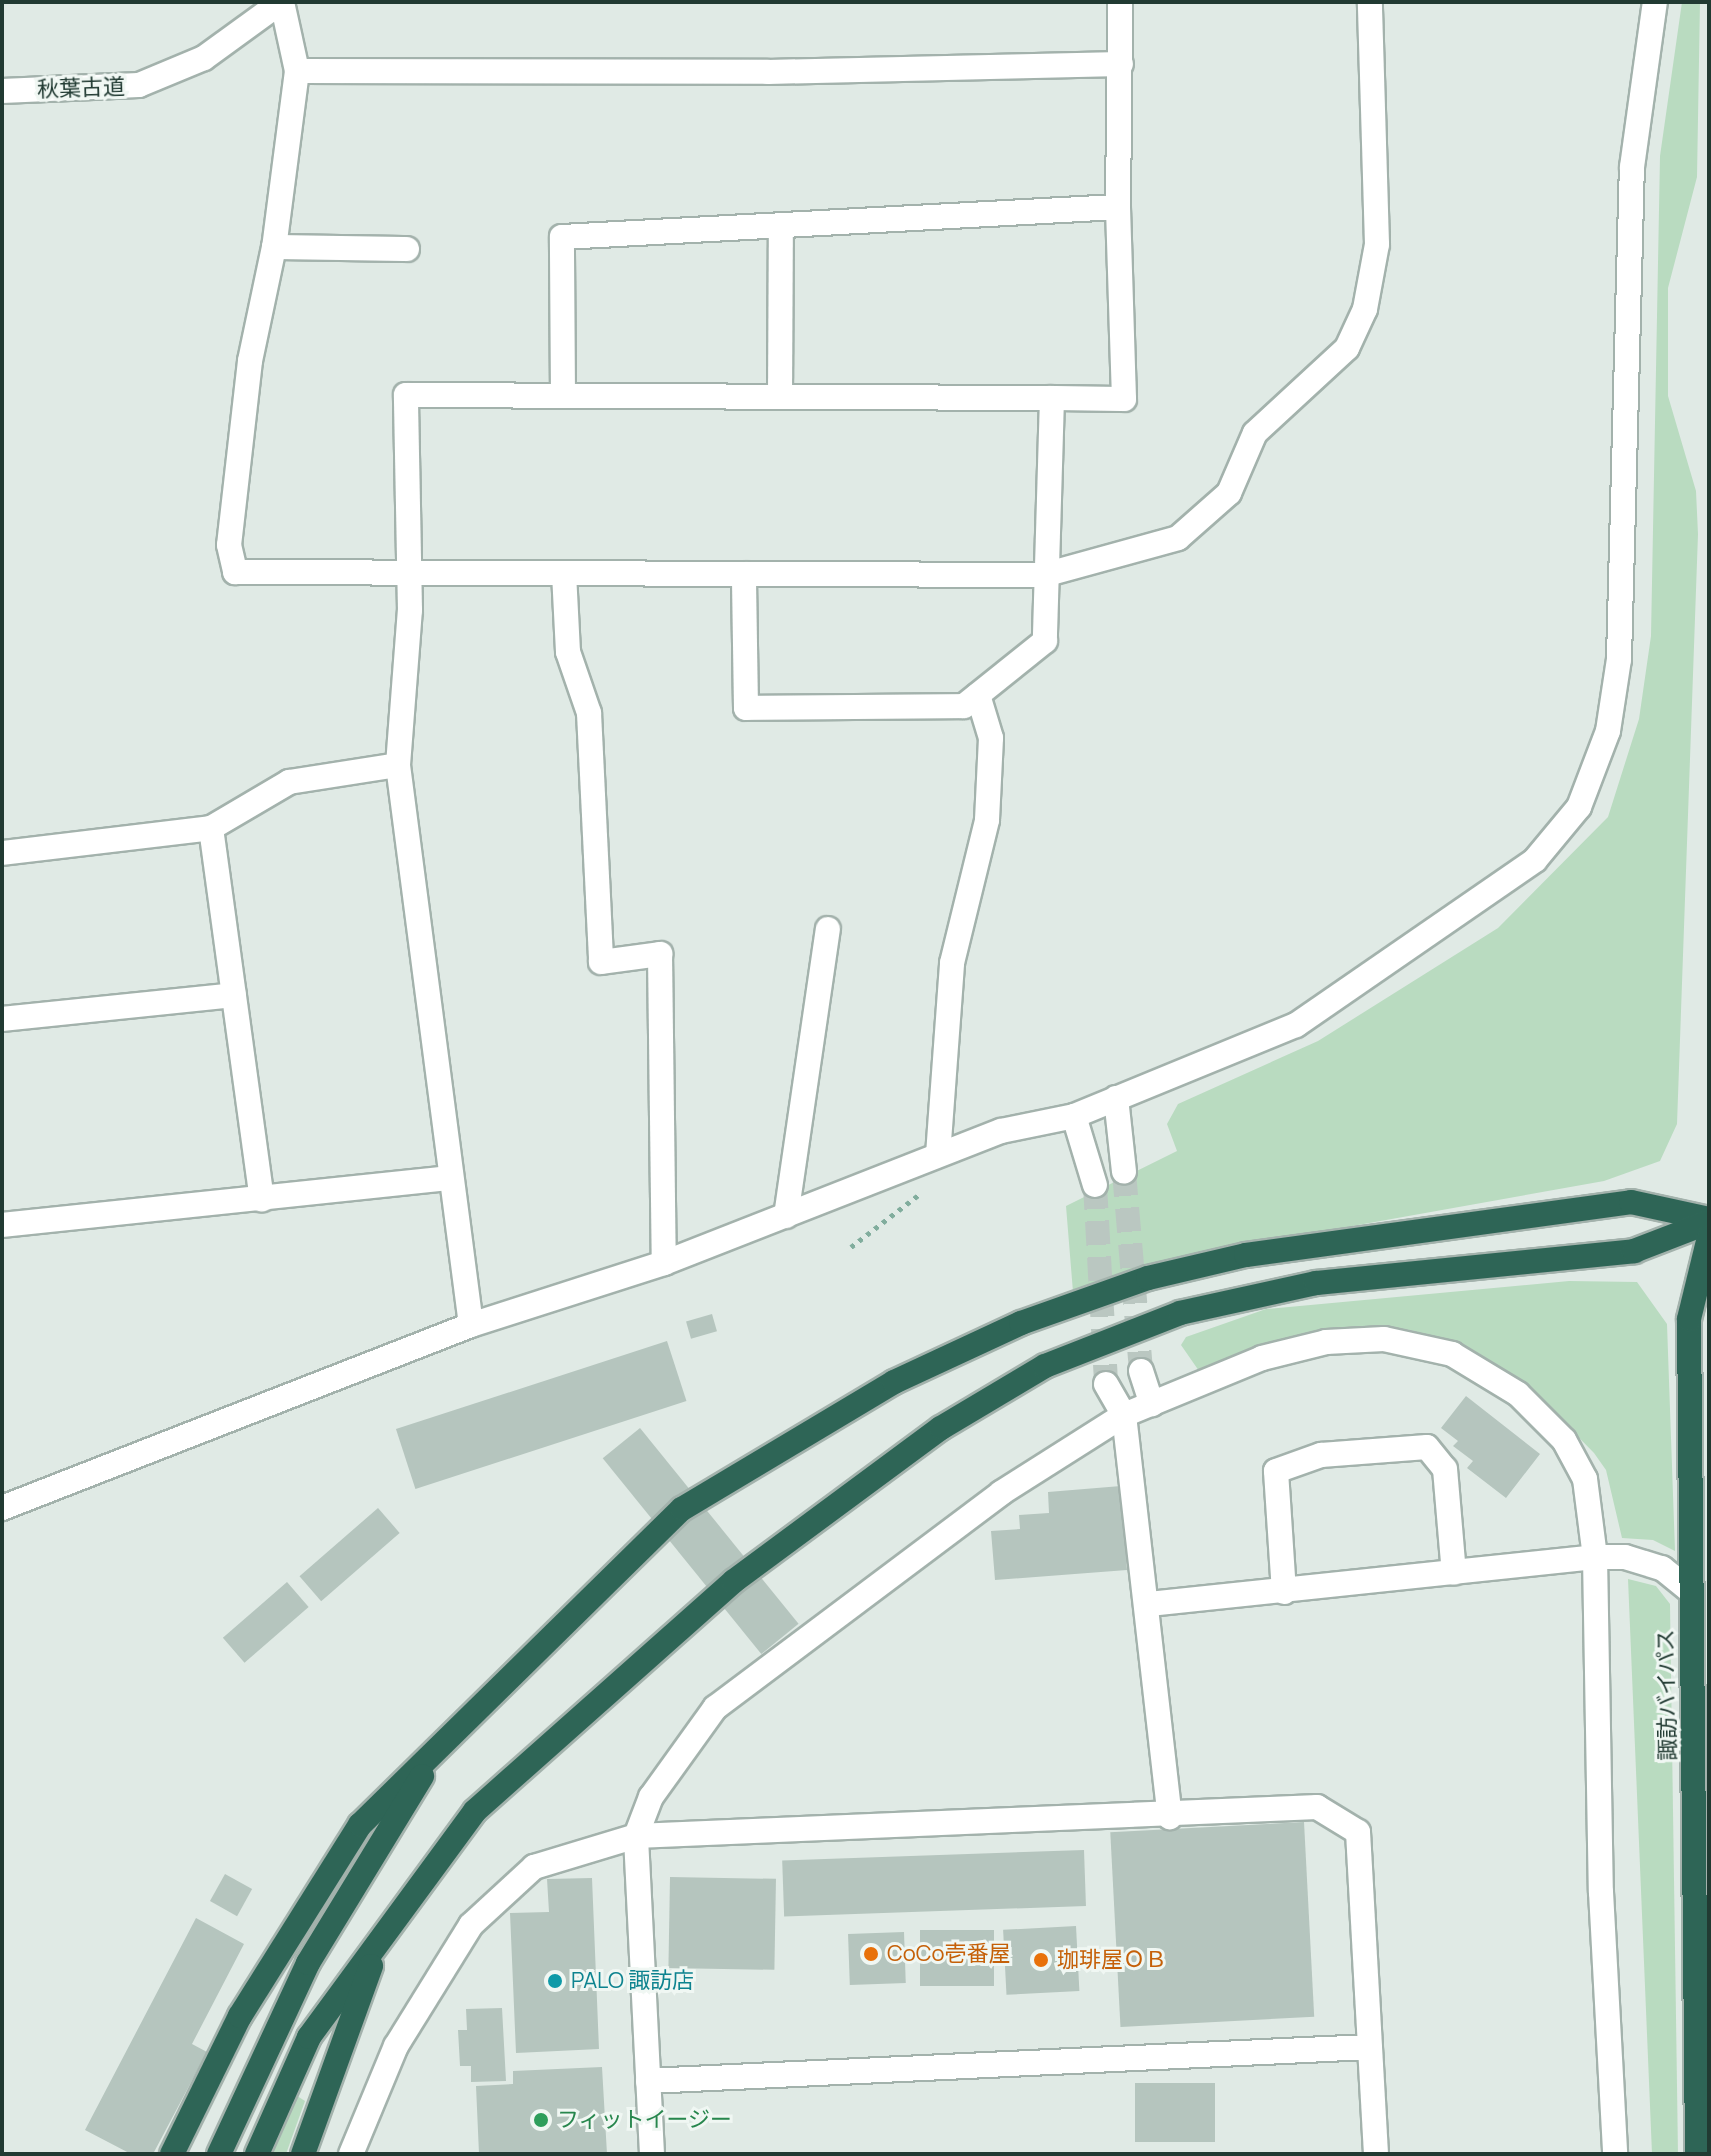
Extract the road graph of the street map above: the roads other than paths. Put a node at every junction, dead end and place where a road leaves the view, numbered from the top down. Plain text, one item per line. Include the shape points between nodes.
1 (281, 2) edge
2 (1120, 2) edge
3 (1370, 2) edge
4 (1655, 2) edge
5 (1121, 64) junction
6 (297, 71) junction
7 (2, 91) edge
8 (1118, 207) junction
9 (781, 225) junction
10 (274, 247) junction
11 (407, 249) dead end
12 (563, 396) junction
13 (780, 397) junction
14 (1052, 398) junction
15 (409, 572) junction
16 (564, 573) junction
17 (744, 574) junction
18 (1044, 575) junction
19 (978, 695) junction
20 (398, 765) junction
21 (211, 828) junction
22 (2, 853) edge
23 (828, 929) dead end
24 (234, 995) junction
25 (2, 1019) edge
26 (1116, 1098) junction
27 (1074, 1116) junction
28 (938, 1155) junction
29 (1124, 1172) tunnel mouth
30 (451, 1178) junction
31 (1095, 1185) tunnel mouth
32 (262, 1200) junction
33 (786, 1216) junction
34 (1709, 1221) edge
35 (2, 1225) edge
36 (1709, 1237) edge
37 (664, 1263) junction
38 (471, 1325) junction
39 (1141, 1371) tunnel mouth
40 (1106, 1384) tunnel mouth
41 (1152, 1404) junction
42 (1124, 1415) junction
43 (2, 1508) edge
44 (1595, 1557) junction
45 (1454, 1573) junction
46 (1284, 1592) junction
47 (1692, 1592) junction
48 (1149, 1604) junction
49 (437, 1751) junction
50 (1170, 1817) junction
51 (636, 1836) junction
52 (377, 1948) junction
53 (1368, 2047) junction
54 (648, 2081) junction
55 (172, 2154) edge
56 (219, 2154) edge
57 (257, 2154) edge
58 (303, 2154) edge
59 (351, 2154) edge
60 (652, 2154) edge
61 (1376, 2154) edge
62 (1615, 2154) edge
63 (1697, 2154) edge

1 - 6 street
1 - 7 street, 秋葉古道 via 204,58 139,85
2 - 5 street
3 - 18 street via 1377,244 1365,309 1347,348 1255,433 1229,493 1178,538
4 - 26 street via 1632,167 1619,659 1608,731 1579,807 1535,860 1296,1025
5 - 6 street via 768,72
5 - 8 street
6 - 10 street
8 - 9 street
8 - 14 street via 1124,399
9 - 12 street via 562,237
9 - 13 street
10 - 11 street
10 - 15 street via 250,361 229,545 235,572
12 - 13 street
12 - 15 street via 406,395
13 - 14 street
14 - 18 street
15 - 16 street
15 - 20 street
16 - 17 street
16 - 37 street via 568,652 589,713 601,962 660,954
17 - 18 street
17 - 19 street via 746,708 964,706
18 - 19 street via 1045,641
19 - 28 street via 991,738 987,820 952,963
20 - 21 street via 289,782
20 - 30 street
21 - 22 street
21 - 24 street
23 - 33 street
24 - 25 street
24 - 32 street
26 - 27 street
26 - 29 street
27 - 28 street via 1001,1131
27 - 31 street
28 - 33 street
30 - 32 street
30 - 38 street
32 - 35 street
33 - 37 street
34 - 49 highway via 1631,1202 1246,1255 1148,1278 1021,1323 894,1382 682,1509
34 - 52 highway via 1634,1251 1316,1283 1180,1313 1045,1366 941,1428 734,1581 475,1811 421,1878
36 - 47 highway, 諏訪バイパス via 1689,1319
37 - 38 street
38 - 43 street
39 - 41 street
40 - 42 street
41 - 42 street
41 - 44 street via 1262,1358 1326,1342 1384,1339 1452,1354 1518,1394 1564,1440 1585,1479
42 - 48 street
42 - 51 street via 1001,1493 715,1708 651,1797
44 - 45 street
44 - 47 street via 1625,1557 1662,1568
44 - 62 street via 1601,1892
45 - 46 street
45 - 46 street via 1445,1469 1427,1447 1321,1455 1276,1471
46 - 48 street
47 - 63 highway, 諏訪バイパス
48 - 50 street
49 - 55 highway via 360,1825 240,2016
49 - 56 highway via 308,1963
50 - 51 street
50 - 53 street via 1317,1807 1358,1832
51 - 54 street
51 - 59 street via 534,1867 471,1925 396,2046
52 - 57 highway via 309,2037
52 - 58 highway
53 - 54 street
53 - 61 street
54 - 60 street

